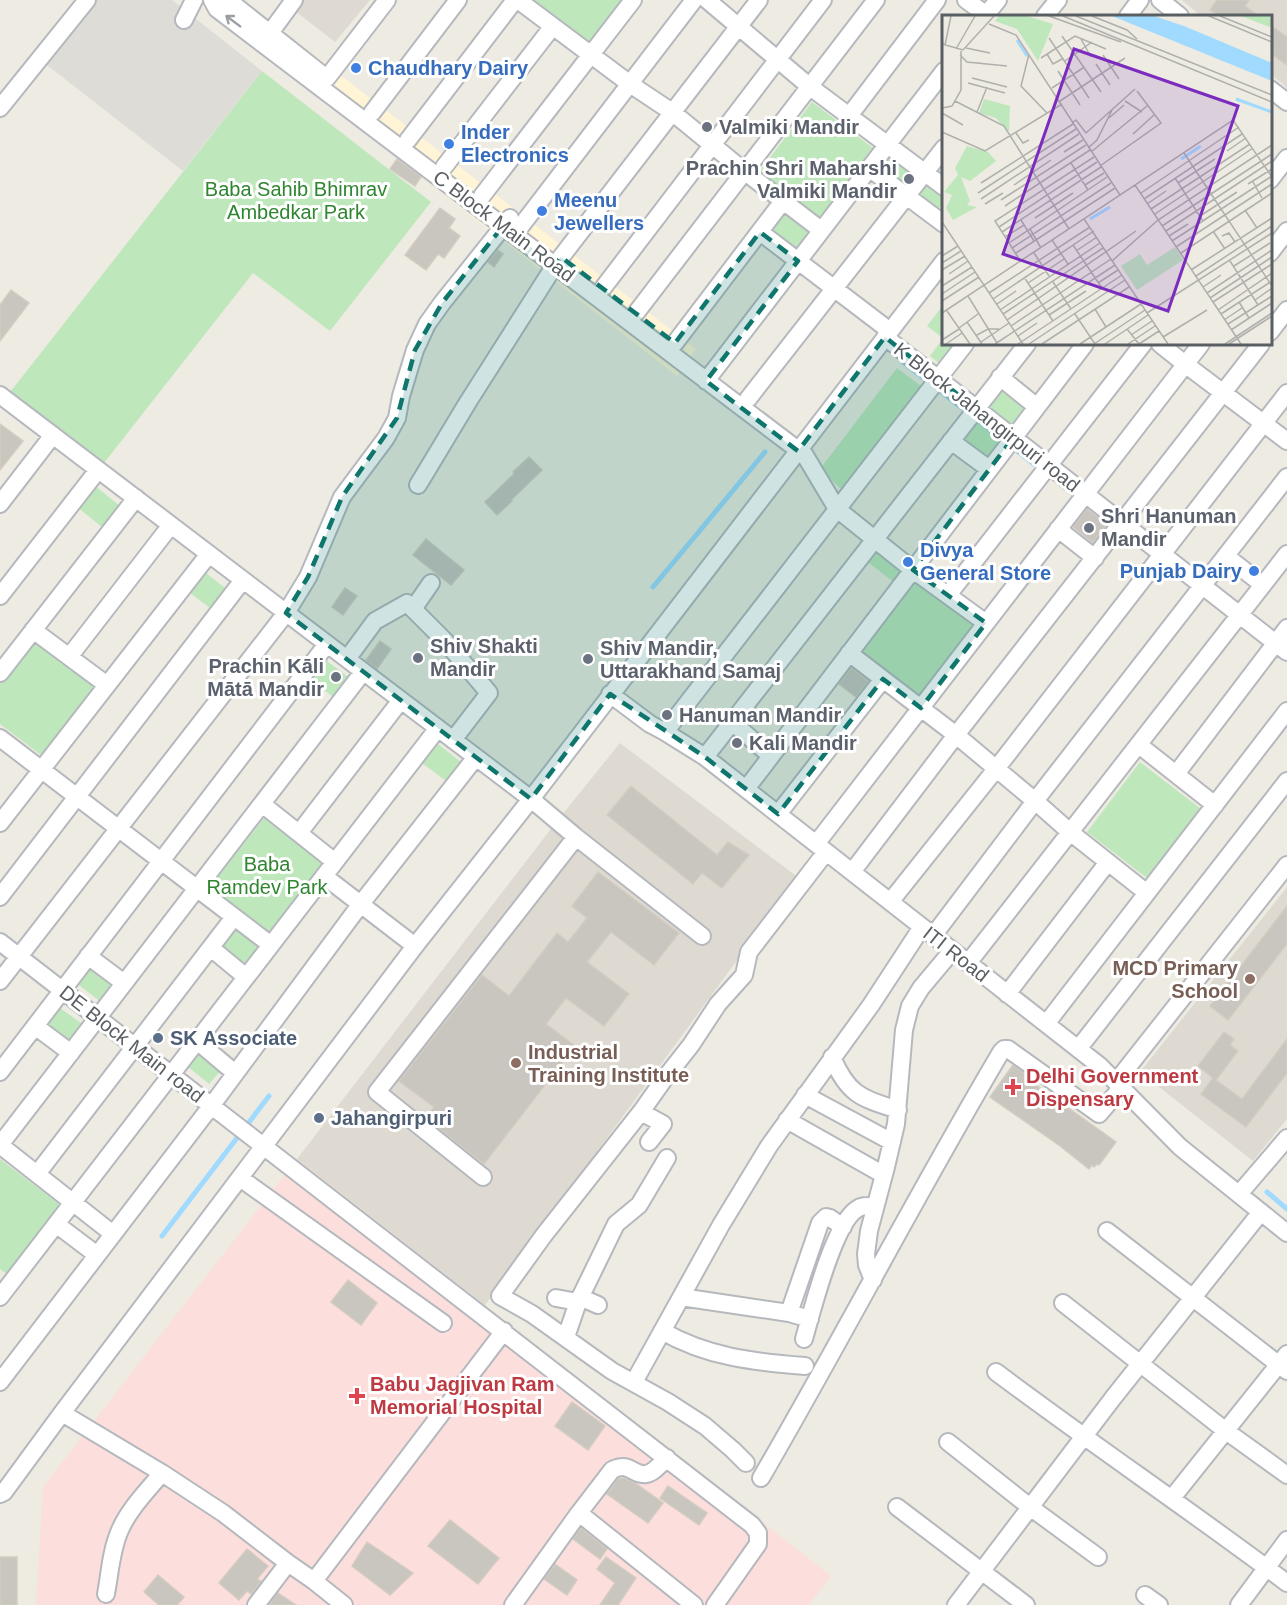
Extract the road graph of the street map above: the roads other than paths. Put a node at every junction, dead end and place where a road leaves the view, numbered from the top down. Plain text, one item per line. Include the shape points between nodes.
1 (87, 0) edge
2 (194, 0) edge
3 (212, 0) edge
4 (228, 0) edge
5 (294, 0) edge
6 (387, 0) edge
7 (458, 0) edge
8 (517, 0) edge
9 (633, 0) edge
10 (694, 0) edge
11 (707, 0) edge
12 (759, 0) edge
13 (823, 0) edge
14 (876, 0) edge
15 (937, 0) edge
16 (966, 0) edge
17 (998, 0) edge
18 (1058, 0) edge
19 (1140, 0) edge
20 (1160, 0) edge
21 (985, 15) edge
22 (987, 15) edge
23 (1046, 15) edge
24 (1129, 15) edge
25 (1179, 15) edge
26 (184, 20) dead end
27 (553, 26) junction
28 (739, 26) junction
29 (270, 33) junction
30 (591, 54) junction
31 (777, 59) junction
32 (942, 74) edge
33 (327, 78) junction
34 (630, 84) junction
35 (809, 86) junction
36 (0, 108) edge
37 (672, 112) junction
38 (372, 113) junction
39 (849, 116) junction
40 (408, 140) junction
41 (887, 144) junction
42 (712, 145) junction
43 (942, 150) edge
44 (1287, 158) edge
45 (444, 167) junction
46 (869, 168) junction
47 (744, 171) junction
48 (924, 172) junction
49 (1272, 177) edge
50 (942, 186) edge
51 (482, 196) junction
52 (906, 196) junction
53 (783, 201) junction
54 (511, 223) junction
55 (942, 223) edge
56 (821, 230) junction
57 (1287, 231) edge
58 (760, 232) junction
59 (1272, 249) edge
60 (1272, 251) edge
61 (1287, 260) edge
62 (558, 261) junction
63 (798, 261) junction
64 (942, 264) edge
65 (603, 288) junction
66 (834, 289) junction
67 (1287, 310) edge
68 (636, 313) junction
69 (1272, 329) edge
70 (887, 334) junction
71 (675, 343) junction
72 (964, 345) edge
73 (1026, 345) edge
74 (1084, 345) edge
75 (1142, 345) edge
76 (1161, 345) edge
77 (1200, 345) edge
78 (1260, 345) edge
79 (1185, 364) junction
80 (710, 376) junction
81 (1000, 377) junction
82 (938, 379) junction
83 (1223, 392) junction
84 (0, 395) edge
85 (748, 399) junction
86 (1284, 403) edge
87 (1036, 407) junction
88 (976, 409) junction
89 (1264, 423) junction
90 (53, 435) junction
91 (1013, 438) junction
92 (951, 441) junction
93 (1287, 441) edge
94 (801, 447) junction
95 (1049, 465) junction
96 (989, 469) junction
97 (98, 470) junction
98 (1287, 477) edge
99 (418, 485) dead end
100 (1085, 494) junction
101 (136, 498) junction
102 (0, 504) edge
103 (837, 509) junction
104 (1122, 523) junction
105 (171, 525) junction
106 (1058, 529) junction
107 (874, 539) junction
108 (209, 554) junction
109 (1162, 554) junction
110 (1287, 554) edge
111 (1226, 556) junction
112 (1095, 558) junction
113 (913, 570) junction
114 (243, 580) junction
115 (432, 583) dead end
116 (1263, 585) junction
117 (1203, 586) junction
118 (948, 595) junction
119 (0, 596) edge
120 (412, 609) junction
121 (286, 613) junction
122 (1240, 615) junction
123 (986, 623) junction
124 (1287, 628) edge
125 (33, 630) junction
126 (327, 644) junction
127 (1281, 648) edge
128 (849, 653) junction
129 (69, 657) junction
130 (347, 659) junction
131 (363, 672) junction
132 (0, 674) edge
133 (883, 679) junction
134 (107, 685) junction
135 (610, 694) junction
136 (401, 700) junction
137 (921, 708) junction
138 (1287, 711) edge
139 (732, 722) junction
140 (438, 728) junction
141 (666, 732) junction
142 (956, 735) junction
143 (453, 740) junction
144 (1, 741) edge
145 (1139, 745) junction
146 (771, 756) junction
147 (476, 757) junction
148 (705, 757) junction
149 (42, 769) junction
150 (996, 769) junction
151 (1176, 774) junction
152 (1287, 781) edge
153 (746, 789) junction
154 (77, 796) junction
155 (531, 799) junction
156 (1035, 801) junction
157 (262, 804) junction
158 (1215, 805) junction
159 (778, 814) junction
160 (0, 823) edge
161 (119, 828) junction
162 (1070, 832) junction
163 (299, 833) junction
164 (576, 837) junction
165 (821, 848) junction
166 (161, 861) junction
167 (335, 862) junction
168 (1108, 862) junction
169 (1287, 865) edge
170 (852, 872) junction
171 (324, 876) junction
172 (197, 888) junction
173 (1147, 893) junction
174 (0, 897) edge
175 (890, 902) junction
176 (360, 905) junction
177 (234, 917) junction
178 (928, 932) junction
179 (702, 936) dead end
180 (0, 942) edge
181 (271, 945) junction
182 (415, 946) junction
183 (211, 948) junction
184 (952, 951) junction
185 (88, 956) junction
186 (19, 957) junction
187 (968, 963) junction
188 (246, 977) junction
189 (0, 981) edge
190 (124, 983) junction
191 (62, 990) junction
192 (1007, 994) junction
193 (98, 1017) junction
194 (1046, 1024) junction
195 (35, 1026) junction
196 (197, 1041) junction
197 (135, 1046) junction
198 (1078, 1049) junction
199 (71, 1053) junction
200 (832, 1057) junction
201 (0, 1072) edge
202 (235, 1073) junction
203 (172, 1074) junction
204 (1118, 1085) junction
205 (805, 1095) junction
206 (212, 1105) junction
207 (897, 1110) junction
208 (641, 1113) junction
209 (787, 1120) junction
210 (1287, 1138) edge
211 (649, 1142) dead end
212 (892, 1142) junction
213 (0, 1145) edge
214 (265, 1146) junction
215 (667, 1158) dead end
216 (37, 1174) junction
217 (884, 1175) junction
218 (483, 1177) dead end
219 (240, 1179) junction
220 (1239, 1194) junction
221 (73, 1203) junction
222 (875, 1206) junction
223 (1261, 1212) junction
224 (56, 1224) junction
225 (843, 1227) junction
226 (1107, 1231) dead end
227 (1287, 1233) edge
228 (113, 1234) junction
229 (97, 1255) junction
230 (873, 1280) junction
231 (3, 1288) edge
232 (681, 1297) junction
233 (1192, 1298) junction
234 (1063, 1303) dead end
235 (570, 1304) junction
236 (598, 1305) dead end
237 (789, 1313) junction
238 (810, 1319) junction
239 (443, 1323) dead end
240 (504, 1331) junction
241 (662, 1331) junction
242 (566, 1337) junction
243 (804, 1339) dead end
244 (1140, 1364) junction
245 (1284, 1364) edge
246 (805, 1366) dead end
247 (996, 1372) dead end
248 (0, 1382) edge
249 (634, 1382) junction
250 (62, 1413) junction
251 (1226, 1431) junction
252 (1083, 1437) junction
253 (948, 1442) dead end
254 (667, 1458) junction
255 (746, 1463) dead end
256 (162, 1473) junction
257 (1287, 1475) edge
258 (761, 1478) dead end
259 (0, 1494) edge
260 (1172, 1498) junction
261 (897, 1507) dead end
262 (1030, 1507) junction
263 (579, 1513) junction
264 (1287, 1540) edge
265 (1098, 1557) dead end
266 (288, 1563) junction
267 (1266, 1567) junction
268 (981, 1571) junction
269 (314, 1581) junction
270 (1287, 1583) edge
271 (106, 1594) dead end
272 (256, 1605) edge
273 (344, 1605) edge
274 (513, 1605) edge
275 (694, 1605) edge
276 (715, 1605) edge
277 (956, 1605) edge
278 (1026, 1605) edge
279 (1239, 1605) edge

1 - 36 street
2 - 26 street
54 -> 3 street, C Block Main Road via 217,9
4 - 29 street, C Block Main Road
5 - 29 street
6 - 33 street
7 - 38 street
8 - 27 street
8 - 40 street
9 - 30 street
10 - 34 street
11 - 28 street
12 - 28 street
13 - 31 street
14 - 35 street
15 - 39 street
16 - 21 street
17 - 22 street
18 - 23 street
19 - 24 street
20 - 25 street
27 - 30 street
27 - 45 street
28 - 31 street
28 - 37 street
29 - 33 street, C Block Main Road
30 - 34 street
30 - 51 street
31 - 35 street
31 - 42 street
32 - 41 street
33 - 38 street, C Block Main Road
34 - 37 street
34 - 54 street
35 - 39 street
35 - 47 street
37 - 42 street
37 - 62 street
38 - 40 street, C Block Main Road
39 - 41 street
40 - 45 street, C Block Main Road
41 - 46 street
41 - 48 street
42 - 47 street
42 - 65 street
43 - 48 street
44 - 49 street
45 - 51 street, C Block Main Road
46 - 52 street
46 - 56 street
47 - 53 street
47 - 68 street
48 - 50 street
48 - 52 street
51 - 54 street, C Block Main Road
52 - 55 street
52 - 66 street
53 - 56 street
53 - 58 street
54 - 62 street, C Block Main Road
54 - 121 street via 427,324 415,350 397,418 342,497 308,577
56 - 63 street
57 - 59 street
58 - 63 street, K Block Jahangirpuri road
58 - 71 street
60 - 61 street
62 - 65 street, C Block Main Road
62 - 80 street, C Block Main Road
62 - 99 street
63 - 66 street, K Block Jahangirpuri road
63 - 80 street
64 - 70 street
65 - 68 street, C Block Main Road
66 - 70 street, K Block Jahangirpuri road
66 - 85 street
67 - 69 street
68 - 71 street, C Block Main Road
70 - 82 street, K Block Jahangirpuri road
70 - 94 street
71 - 80 street, C Block Main Road
72 - 82 street
73 - 81 street
74 - 87 street
75 - 95 street
76 - 79 street
77 - 79 street
78 - 83 street
79 - 83 street
79 - 100 street
80 - 85 street, C Block Main Road
80 - 94 street, C Block Main Road
81 - 87 street
81 - 88 street
82 - 88 street, K Block Jahangirpuri road
82 - 103 street
83 - 89 street
83 - 104 street
84 - 90 street
85 - 94 street, C Block Main Road
86 - 89 street
87 - 91 street
88 - 91 street, K Block Jahangirpuri road
88 - 92 street
89 - 93 street
89 - 109 street
90 - 97 street
90 - 102 street
91 - 95 street, K Block Jahangirpuri road
91 - 96 street
92 - 96 street
92 - 107 street
94 - 103 street
94 - 135 street
95 - 100 street, K Block Jahangirpuri road
95 - 118 street
96 - 113 street
97 - 101 street
97 - 119 street
98 - 111 street
100 - 104 street, K Block Jahangirpuri road
100 - 106 street
101 - 105 street
101 - 125 street
103 - 107 street
103 - 141 street
104 - 109 street, K Block Jahangirpuri road
104 - 112 street
105 - 108 street
105 - 129 street
106 - 112 street
106 - 123 street
107 - 113 street
107 - 139 street
108 - 114 street
108 - 134 street
109 - 117 street, K Block Jahangirpuri road
109 - 150 street
110 - 116 street
111 - 116 street
111 - 117 street
112 - 142 street
113 - 118 street
113 - 128 street
114 - 121 street
114 - 154 street
115 - 120 street
116 - 122 street
117 - 122 street, K Block Jahangirpuri road
117 - 156 street
118 - 123 street
120 - 130 street via 407,603 375,621
120 - 143 street via 489,693
121 - 126 street
121 - 161 street
122 - 127 street, K Block Jahangirpuri road
122 - 145 street
123 - 137 street
124 - 127 street
125 - 129 street
125 - 132 street
126 - 130 street
126 - 166 street
127 - 151 street
128 - 133 street
128 - 146 street
129 - 134 street
130 - 131 street
131 - 136 street
131 - 157 street
133 - 137 street
133 - 159 street
134 - 149 street
135 - 141 street, ITI Road
135 - 155 street
136 - 140 street
136 - 163 street
137 - 142 street
137 - 165 street
138 - 158 street
139 - 146 street
139 - 148 street
140 - 143 street
140 - 167 street
141 - 148 street, ITI Road
142 - 150 street
142 - 170 street
143 - 147 street
144 - 149 street
145 - 151 street
145 - 162 street
146 - 153 street
147 - 155 street
147 - 176 street
148 - 153 street, ITI Road
149 - 154 street
149 - 160 street
150 - 156 street
150 - 175 street
151 - 158 street
152 - 198 street
153 - 159 street, ITI Road
154 - 161 street
154 - 174 street
155 - 164 street
155 - 182 street
156 - 162 street
156 - 178 street
157 - 163 street
157 - 172 street
158 - 173 street
159 - 165 street, ITI Road
161 - 166 street
161 - 186 street
162 - 168 street
162 - 187 street
163 - 167 street
164 - 179 street
164 - 218 street via 377,1092
165 - 170 street, ITI Road
165 - 208 street via 749,952 744,975 718,1004
166 - 172 street
166 - 185 street
167 - 171 street
168 - 173 street
168 - 192 street
169 - 204 street
170 - 175 street, ITI Road
171 - 176 street
171 - 181 street
172 - 177 street
172 - 190 street
173 - 194 street
175 - 178 street, ITI Road
176 - 182 street
176 - 202 street
177 - 181 street
177 - 183 street
178 - 184 street, ITI Road
178 - 200 street
180 - 186 street, DE Block Main road
181 - 188 street
182 - 214 street
183 - 188 street
183 - 197 street
184 - 187 street, ITI Road
184 - 207 street via 910,1006
185 - 190 street
185 - 191 street
186 - 189 street
186 - 191 street, DE Block Main road
187 - 192 street, ITI Road
188 - 196 street
190 - 193 street
191 - 193 street, DE Block Main road
191 - 195 street
192 - 194 street, ITI Road
193 - 197 street, DE Block Main road
193 - 199 street
194 - 198 street, ITI Road
195 - 199 street
195 - 201 street
196 - 202 street
196 - 203 street
197 - 203 street, DE Block Main road
197 - 216 street
198 - 204 street, ITI Road
199 - 213 street
200 - 205 street
200 - 207 street via 839,1074 859,1096
202 - 206 street
203 - 206 street, DE Block Main road
203 - 221 street
204 - 220 street, ITI Road via 1180,1147
204 - 230 street via 1098,1114 1004,1049
205 - 209 street
205 - 212 street
206 - 214 street, DE Block Main road
206 - 228 street
207 - 212 street
208 - 211 street via 663,1124
208 - 242 street via 500,1296 533,1311
209 - 217 street
209 - 232 street
210 - 220 street
212 - 217 street
213 - 216 street
214 - 219 street
214 - 240 street, DE Block Main road
215 - 235 street via 639,1205 616,1224
216 - 221 street
217 - 222 street
219 - 239 street
219 - 250 street
220 - 223 street, ITI Road
221 - 224 street
221 - 228 street
222 - 225 street via 856,1209
222 - 230 street via 866,1254
223 - 227 street, ITI Road
223 - 233 street
224 - 229 street
224 - 231 street
225 - 237 street via 830,1218 820,1223
225 - 238 street
226 - 233 street
228 - 229 street
229 - 248 street
230 - 258 street
232 - 237 street
232 - 241 street
233 - 244 street
233 - 245 street
234 - 244 street
235 - 236 street
235 - 242 street
237 - 238 street
238 - 243 street
240 - 254 street, DE Block Main road
240 - 269 street
241 - 246 street via 702,1350 761,1363
241 - 249 street
242 - 249 street
244 - 251 street
244 - 252 street
245 - 251 street
247 - 252 street
249 - 255 street via 705,1426
250 - 256 street
250 - 259 street
251 - 257 street
251 - 260 street
252 - 260 street
252 - 262 street
253 - 262 street
254 - 263 street via 647,1474 627,1467 612,1470
254 - 276 street, DE Block Main road via 758,1533 758,1544
256 - 266 street
256 - 271 street via 120,1530
260 - 267 street
261 - 268 street
262 - 265 street
262 - 268 street
263 - 274 street
263 - 275 street
264 - 267 street
266 - 269 street
266 - 272 street
267 - 270 street
267 - 279 street
268 - 277 street
268 - 278 street
269 - 273 street

